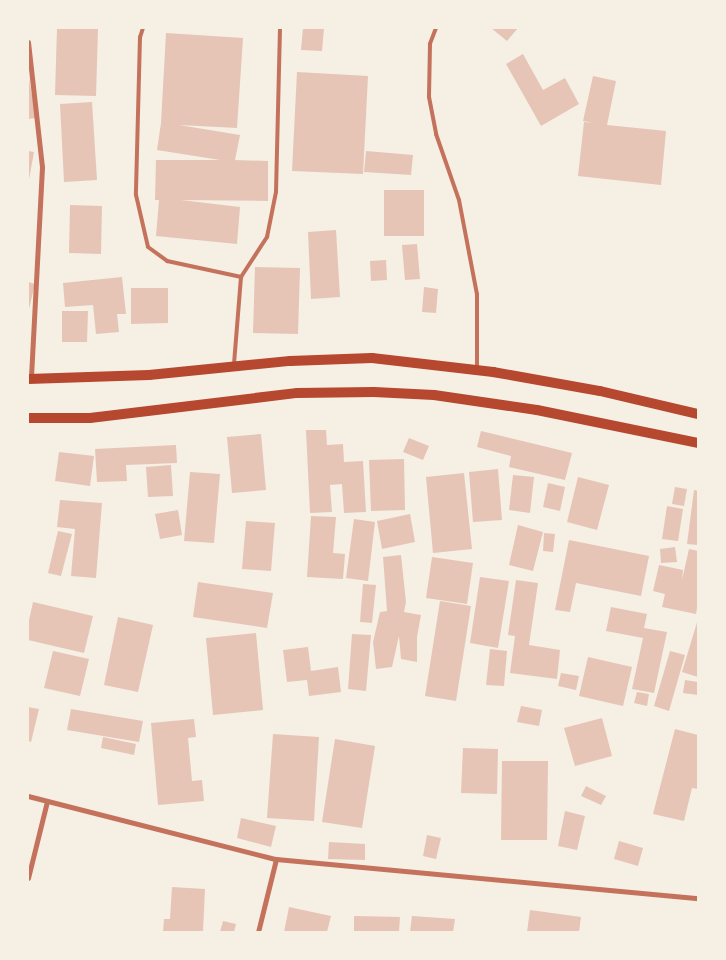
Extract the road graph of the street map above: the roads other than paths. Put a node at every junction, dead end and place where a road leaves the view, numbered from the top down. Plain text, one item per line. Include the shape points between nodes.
1 (143, 28) edge
2 (280, 28) edge
3 (436, 28) edge
4 (28, 42) edge
5 (241, 277) junction
6 (234, 366) junction
7 (477, 370) junction
8 (29, 379) edge
9 (698, 414) edge
10 (28, 418) edge
11 (698, 442) edge
12 (28, 796) edge
13 (48, 801) junction
14 (276, 859) junction
15 (28, 878) edge
16 (698, 898) edge
17 (258, 932) edge

1 - 5 lane via 140,37 136,195 148,247 167,261
2 - 5 lane via 276,192 267,237
3 - 7 lane via 430,44 429,97 436,134 459,200 477,294
4 - 8 street via 42,167
5 - 6 lane
6 - 7 main road via 372,358
6 - 8 main road via 149,375
7 - 9 main road via 600,391
10 - 11 main road via 90,418 297,393 374,392 434,395 537,410
12 - 13 street
13 - 14 street
13 - 15 street
14 - 16 street
14 - 17 street

